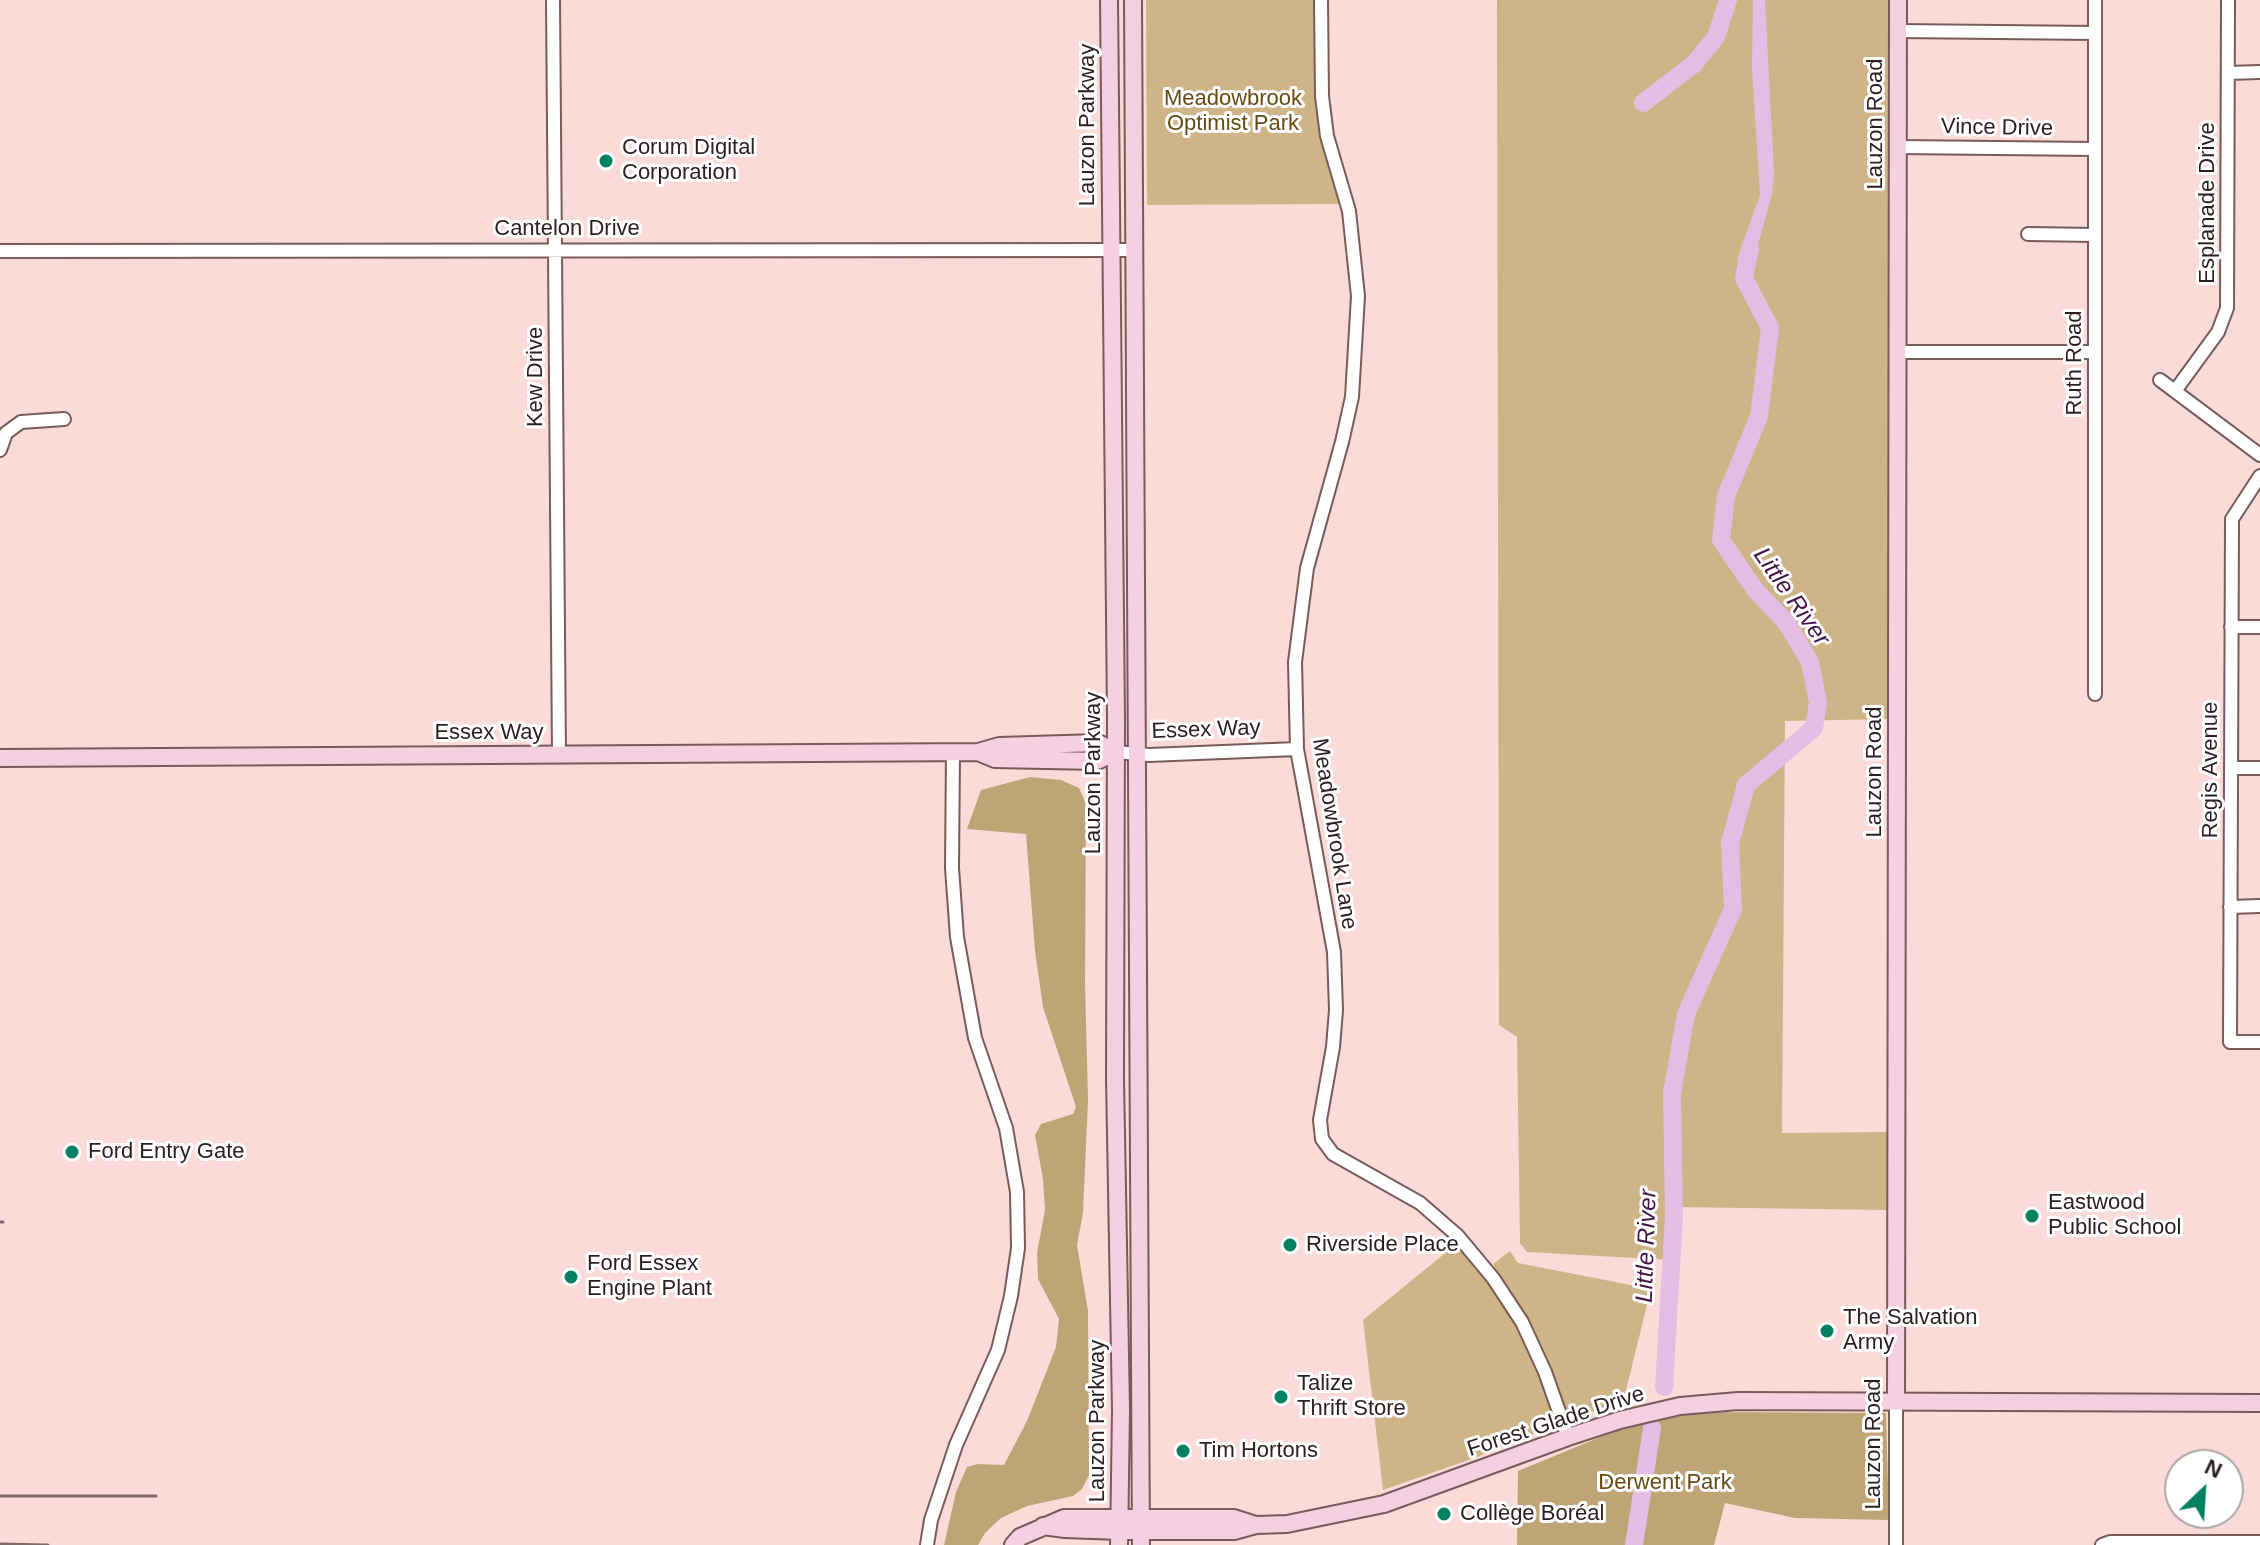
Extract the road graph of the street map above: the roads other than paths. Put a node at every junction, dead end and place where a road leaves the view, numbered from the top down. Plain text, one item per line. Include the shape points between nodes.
1 (553, 0) edge
2 (1109, 0) edge
3 (1133, 0) edge
4 (1321, 0) edge
5 (1898, 0) edge
6 (2095, 0) edge
7 (2228, 0) edge
8 (1898, 31) junction
9 (2095, 33) junction
10 (2260, 72) edge
11 (2228, 73) junction
12 (1898, 147) junction
13 (2095, 149) junction
14 (2028, 234) dead end
15 (2095, 235) junction
16 (555, 249) junction
17 (1110, 249) junction
18 (1134, 250) junction
19 (0, 251) edge
20 (1898, 352) junction
21 (2095, 352) junction
22 (2160, 380) dead end
23 (2175, 391) junction
24 (64, 419) dead end
25 (0, 450) edge
26 (2260, 455) edge
27 (2260, 476) edge
28 (2231, 627) junction
29 (2260, 627) edge
30 (2095, 694) dead end
31 (1297, 749) junction
32 (953, 752) junction
33 (1116, 752) junction
34 (559, 755) junction
35 (1136, 755) junction
36 (0, 758) edge
37 (2231, 768) junction
38 (2260, 768) edge
39 (2260, 906) edge
40 (2230, 907) junction
41 (2260, 1042) edge
42 (1896, 1402) junction
43 (2260, 1403) edge
44 (1568, 1437) junction
45 (1256, 1525) junction
46 (1120, 1531) edge
47 (1141, 1531) edge
48 (1180, 1531) junction
49 (2260, 1542) edge
50 (2228, 1543) edge
51 (927, 1545) edge
52 (1013, 1545) edge
53 (1162, 1545) edge
54 (1896, 1545) edge
55 (2102, 1545) edge

1 - 16 street, Kew Drive
2 - 17 street, Lauzon Parkway
3 - 18 street, Lauzon Parkway
4 - 31 street, Meadowbrook Lane via 1322,96 1327,136 1349,211 1358,296 1352,397 1307,568 1299,620
5 - 8 street, Lauzon Road
6 - 9 street, Ruth Road
7 - 11 street, Esplanade Drive
8 - 9 street
8 - 12 street, Lauzon Road
9 - 13 street, Ruth Road
10 - 11 street
11 - 23 street, Esplanade Drive via 2227,308 2218,332
12 - 13 street, Vince Drive
12 - 20 street, Lauzon Road
13 - 15 street, Ruth Road
14 - 15 street
15 - 21 street, Ruth Road
16 - 17 street, Cantelon Drive
16 - 19 street, Cantelon Drive
16 - 34 street, Kew Drive
17 - 18 street, Cantelon Drive
17 - 33 street, Lauzon Parkway
18 - 35 street, Lauzon Parkway
20 - 21 street
20 - 42 street, Lauzon Road
21 - 30 street, Ruth Road
22 - 23 street
23 - 26 street
24 - 25 street via 21,422 6,433
27 - 28 street, Regis Avenue via 2232,519
28 - 29 street
28 - 37 street, Regis Avenue
31 - 35 street, Essex Way
31 - 44 street, Meadowbrook Lane via 1334,952 1336,1010 1320,1120 1322,1139 1333,1154 1420,1203 1458,1236 1493,1278 1522,1322
32 - 33 street, Essex Way via 1098,743
32 - 34 street, Essex Way
32 - 51 street via 957,937 975,1038 1006,1128 1017,1192 1018,1248 998,1350 956,1445
33 - 35 street, Essex Way
33 - 46 street, Lauzon Parkway
34 - 36 street, Essex Way
35 - 47 street, Lauzon Parkway
37 - 38 street
37 - 40 street, Regis Avenue
39 - 40 street
40 - 41 street, Regis Avenue via 2230,1042
42 - 43 street, Forest Glade Drive
42 - 44 street, Forest Glade Drive via 1680,1406
42 - 54 street, Lauzon Road
44 - 45 street, Forest Glade Drive via 1384,1504 1287,1524
45 - 47 street, Forest Glade Drive via 1234,1518
45 - 48 street, Forest Glade Drive via 1234,1531
46 - 47 street
46 - 52 street via 1064,1518
47 - 48 street, Forest Glade Drive
48 - 53 street
49 - 50 street
50 - 55 street

